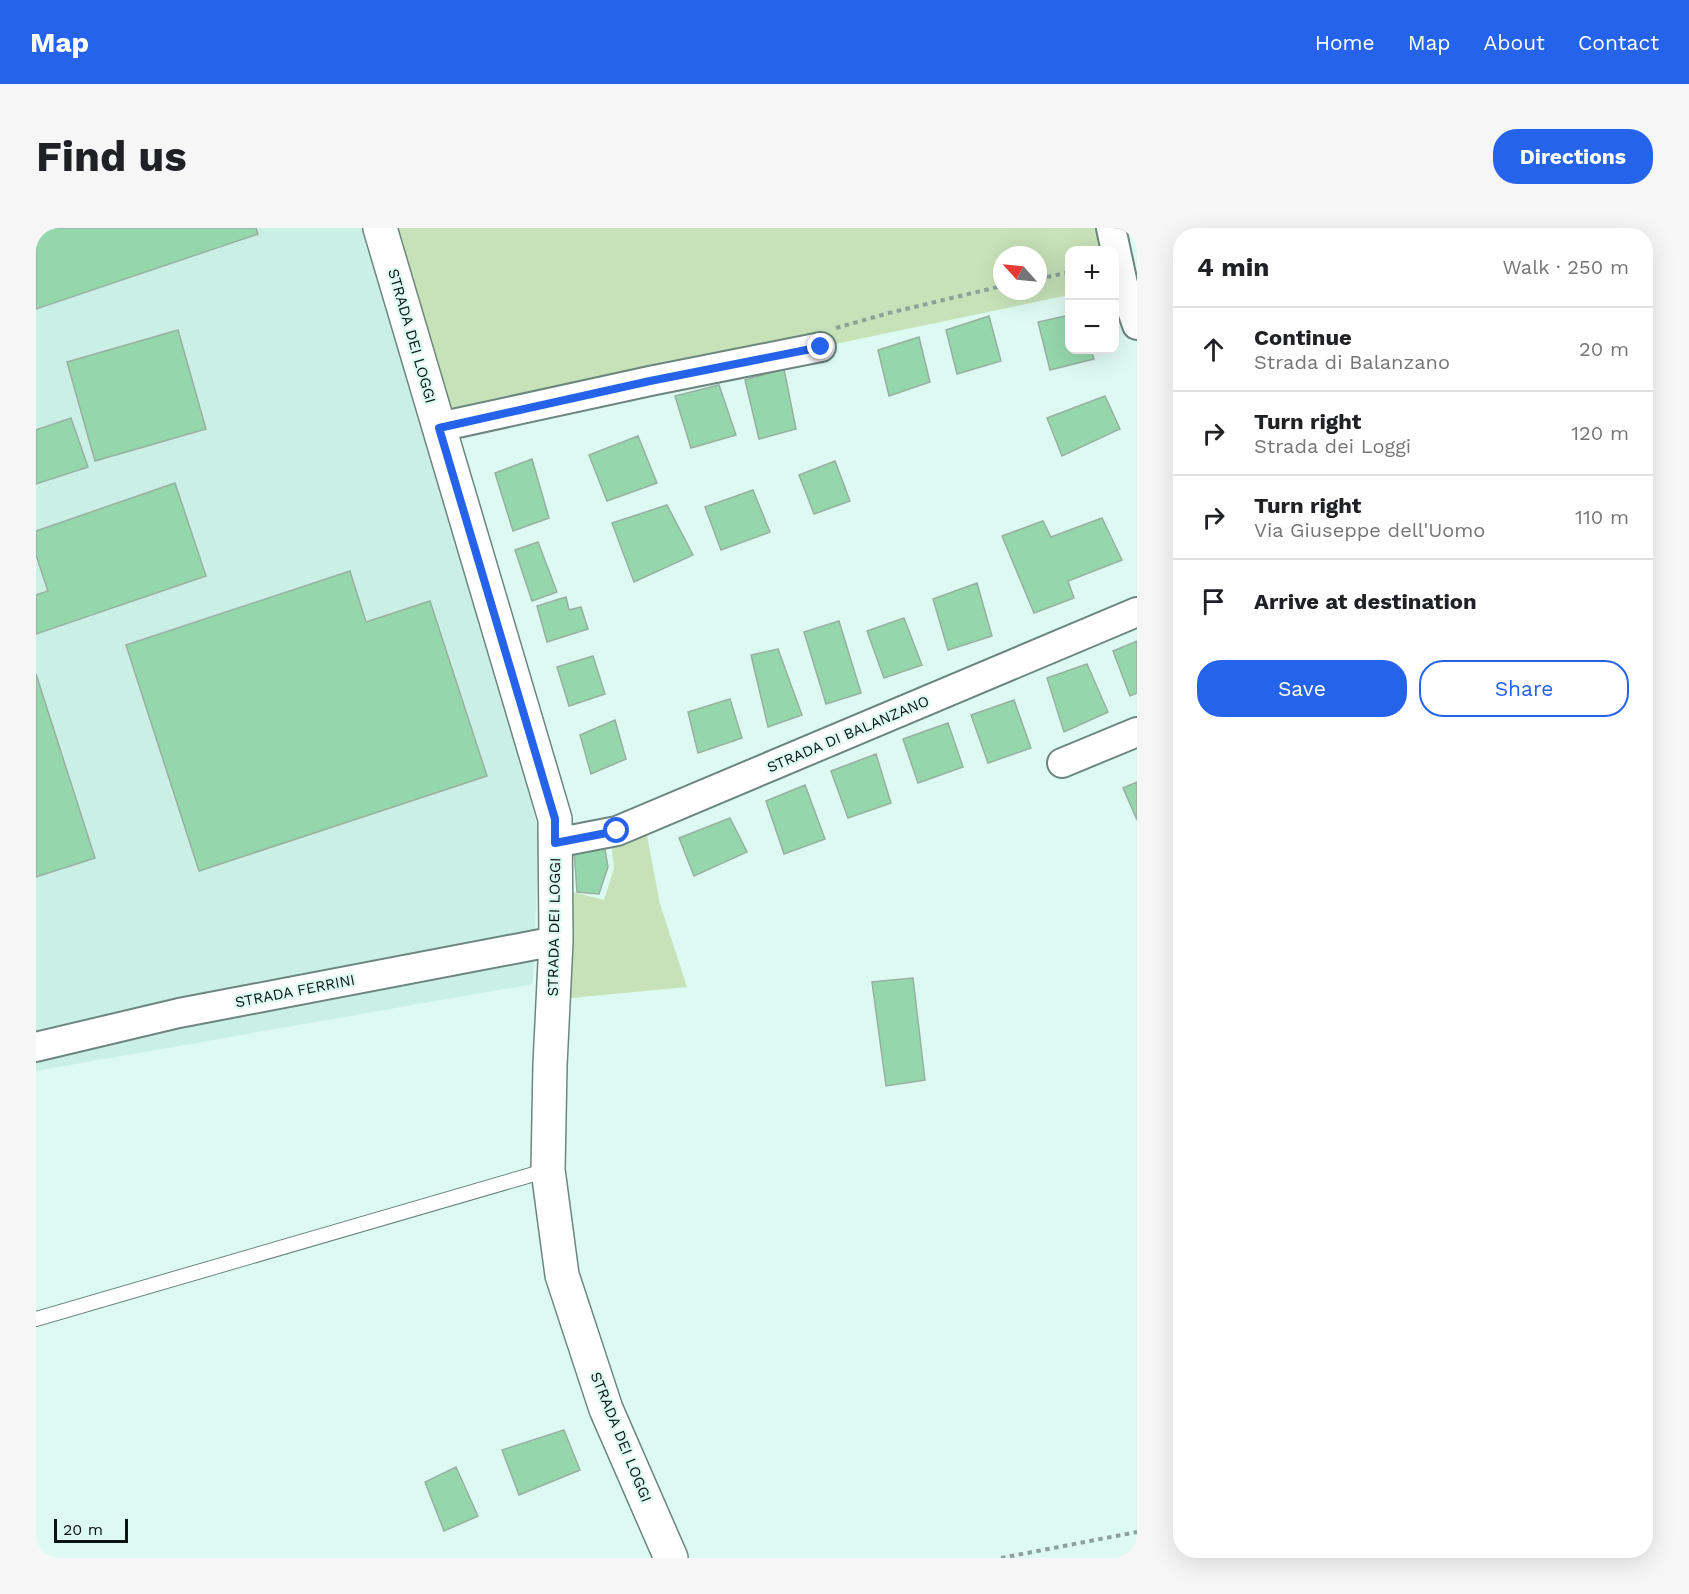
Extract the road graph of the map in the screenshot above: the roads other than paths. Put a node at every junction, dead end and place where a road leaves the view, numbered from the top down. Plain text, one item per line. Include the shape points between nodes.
1 (380, 228) edge
2 (1111, 228) edge
3 (1137, 325) edge
4 (821, 347) road end
5 (439, 428) junction
6 (1137, 612) edge
7 (1137, 732) edge
8 (1062, 763) dead end
9 (555, 843) junction
10 (556, 941) junction
11 (36, 1047) edge
12 (548, 1170) junction
13 (36, 1319) edge
14 (671, 1558) edge

1 - 5 street, STRADA DEI LOGGI
2 - 3 street
4 - 5 street
5 - 9 street, STRADA DEI LOGGI via 555,819
6 - 9 street, STRADA DI BALANZANO via 617,831
7 - 8 street
9 - 10 street, STRADA DEI LOGGI
10 - 11 street, STRADA FERRINI via 179,1013
10 - 12 street, STRADA DEI LOGGI
12 - 13 lane
12 - 14 street, STRADA DEI LOGGI via 562,1275 606,1409

